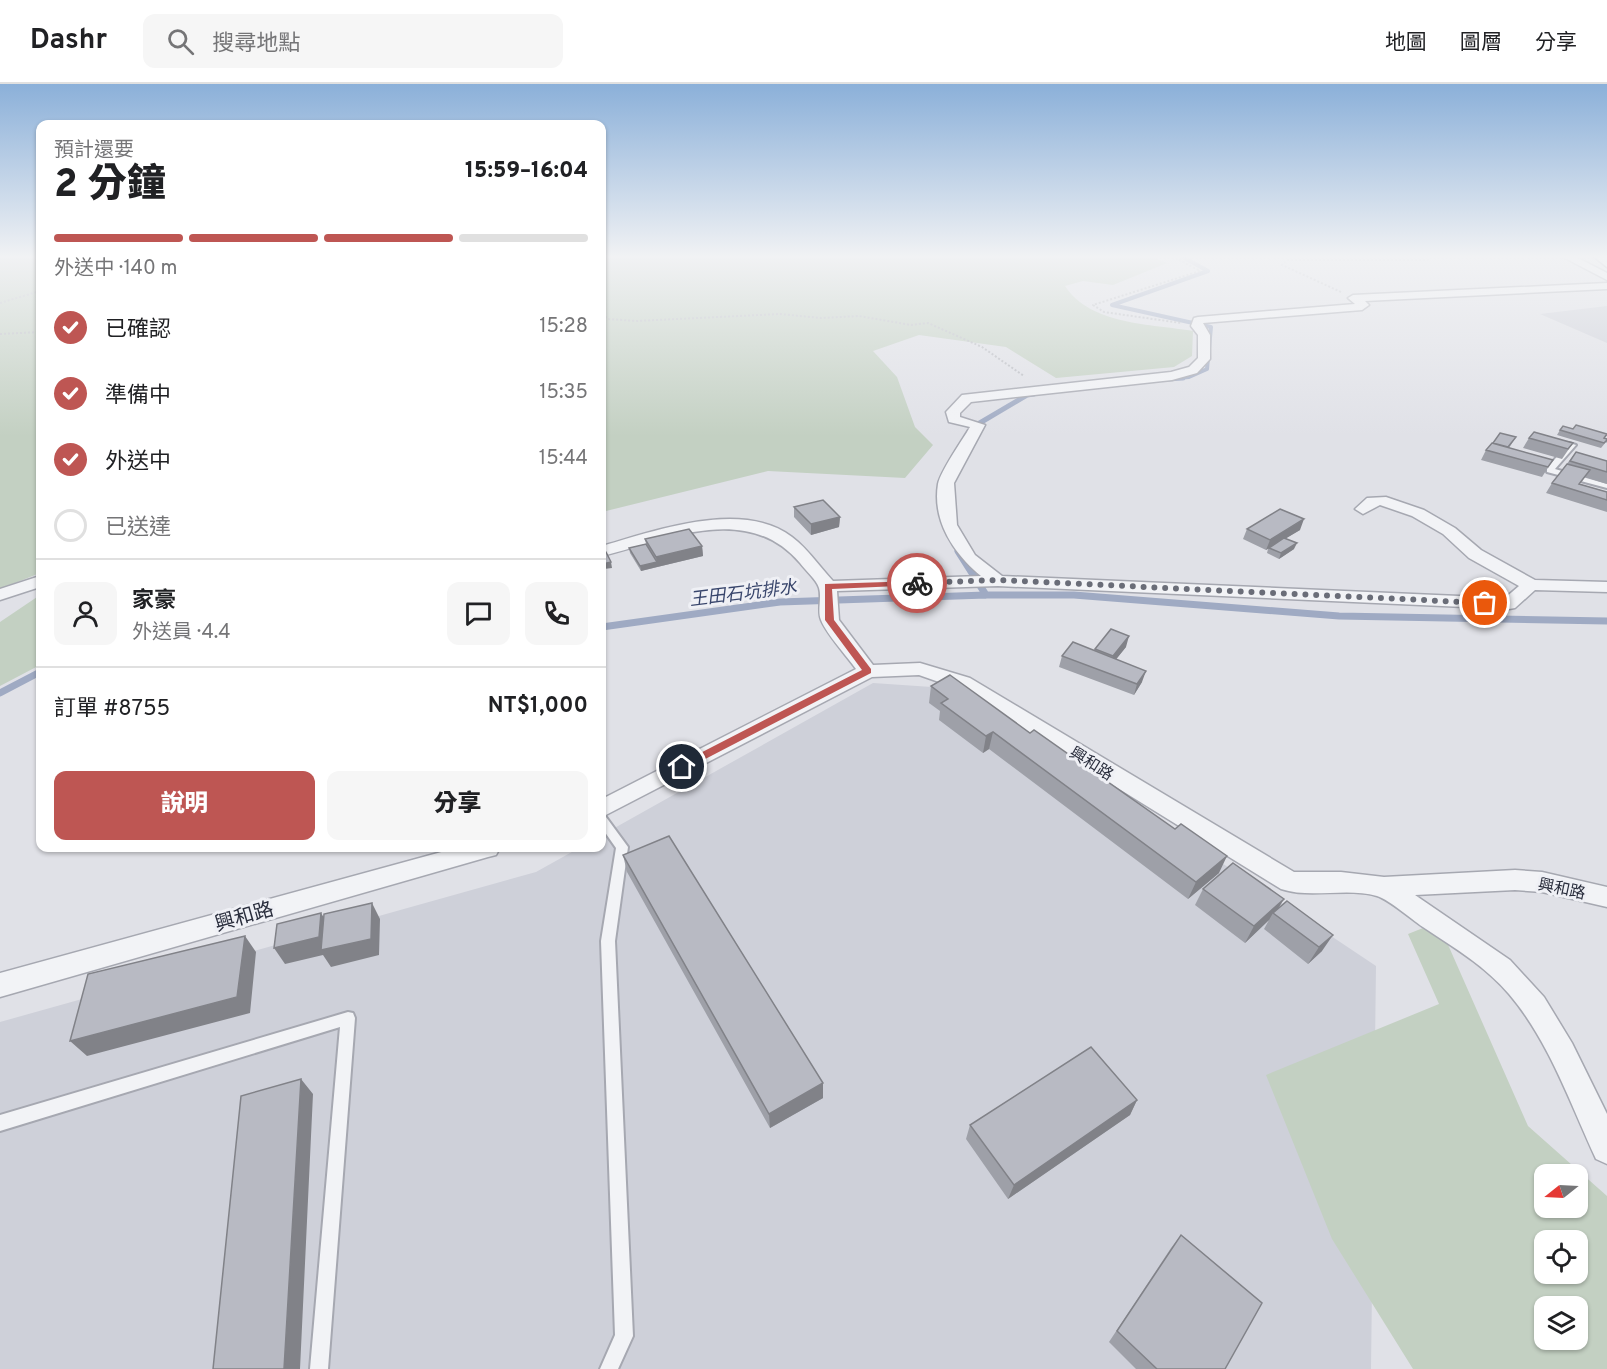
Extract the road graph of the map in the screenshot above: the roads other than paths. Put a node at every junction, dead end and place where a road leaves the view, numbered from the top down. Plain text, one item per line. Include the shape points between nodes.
1 (1249, 316) edge
2 (1572, 446) edge
3 (1607, 486) edge
4 (1364, 509) dead end
5 (606, 550) edge
6 (984, 581) junction
7 (36, 582) edge
8 (1532, 585) junction
9 (828, 586) junction
10 (1607, 587) edge
11 (0, 595) edge
12 (868, 671) junction
13 (606, 807) edge
14 (606, 825) edge
15 (474, 852) edge
16 (1384, 887) junction
17 (1607, 897) edge
18 (0, 985) edge
19 (0, 1123) edge
20 (1607, 1148) edge
21 (319, 1369) edge
22 (609, 1369) edge

1 - 6 street via 1198,320 1197,326 1204,335 1203,360 1193,370 1172,376 967,398 952,412 954,419 978,425 946,483 949,525
2 - 3 lane via 1550,470
4 - 8 street via 1381,500 1418,513 1449,531 1475,554
5 - 9 street via 725,523 748,526 782,537
6 - 8 street via 1509,604
6 - 9 street
7 - 11 street
8 - 10 street
9 - 12 street via 830,620
12 - 13 street, 興和路
12 - 16 street, 興和路 via 920,669 963,683 1290,882
14 - 22 lane via 622,846 608,941 624,1336
15 - 18 street, 興和路
16 - 17 street, 興和路 via 1515,880
16 - 20 street via 1501,968 1522,992 1546,1025
19 - 21 lane via 348,1018

